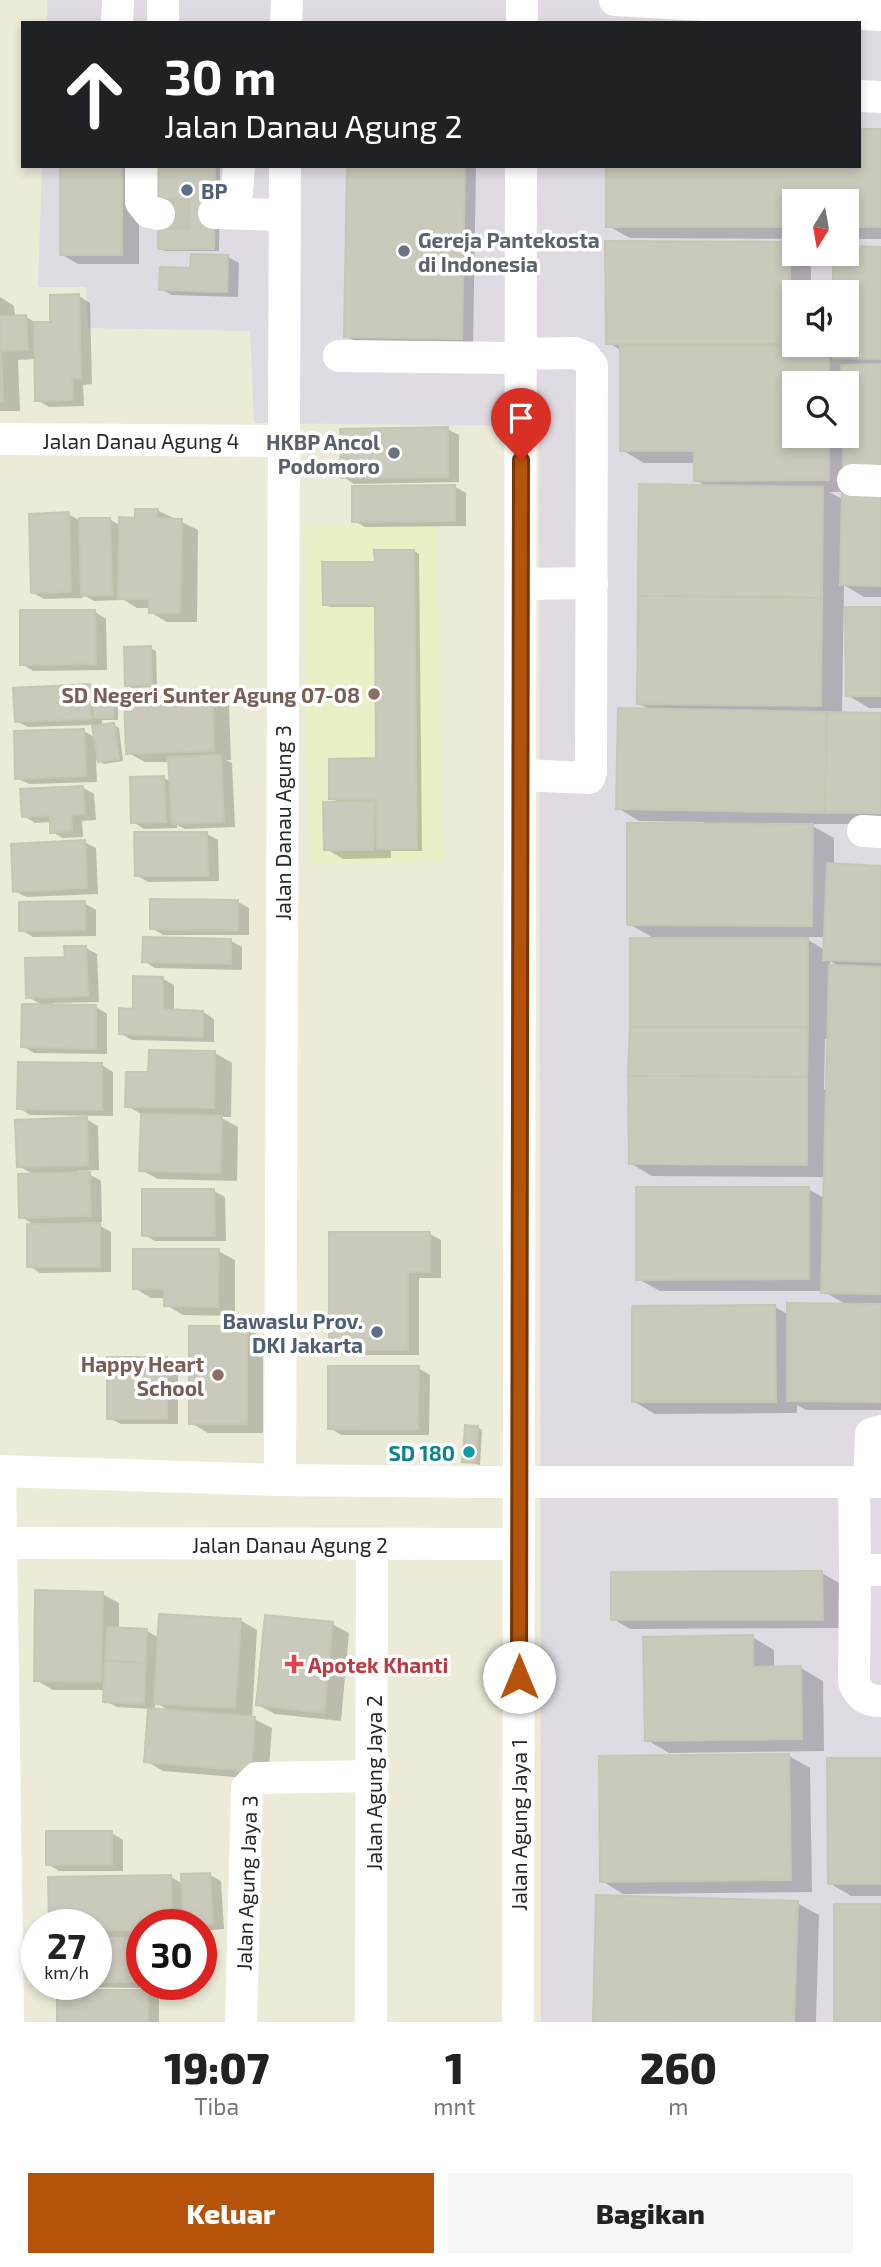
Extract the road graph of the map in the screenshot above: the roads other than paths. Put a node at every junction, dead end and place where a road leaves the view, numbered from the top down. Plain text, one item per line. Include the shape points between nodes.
1 (118, 0) edge
2 (163, 0) edge
3 (286, 0) edge
4 (522, 0) edge
5 (615, 0) edge
6 (881, 15) edge
7 (799, 16) edge
8 (117, 21) edge
9 (163, 21) edge
10 (286, 21) edge
11 (522, 21) edge
12 (861, 96) edge
13 (881, 97) edge
14 (141, 168) edge
15 (239, 168) edge
16 (285, 168) edge
17 (521, 168) edge
18 (159, 214) dead end
19 (284, 215) junction
20 (339, 356) dead end
21 (521, 356) junction
22 (0, 439) edge
23 (282, 441) junction
24 (521, 583) junction
25 (592, 583) junction
26 (520, 775) junction
27 (881, 1431) edge
28 (0, 1471) edge
29 (280, 1479) junction
30 (868, 1482) edge
31 (518, 1483) junction
32 (0, 1543) edge
33 (372, 1544) junction
34 (519, 1544) junction
35 (868, 1570) edge
36 (881, 1701) edge
37 (373, 1776) junction
38 (3, 1921) edge
39 (8, 2022) edge
40 (241, 2022) edge
41 (371, 2022) edge
42 (518, 2022) edge

1 - 8 street
2 - 9 street
3 - 10 street
4 - 11 street
5 - 7 street
6 - 7 street
12 - 13 street
14 - 18 street via 141,202 149,212
15 - 19 street via 236,202 221,213
16 - 19 street, Jalan Danau Agung 3
17 - 21 street
19 - 23 street, Jalan Danau Agung 3
20 - 21 street
21 - 24 street
21 - 25 street via 575,353 592,366
22 - 23 street, Jalan Danau Agung 4
23 - 29 street, Jalan Danau Agung 3
24 - 25 street
24 - 26 street
25 - 26 street via 592,772 589,778
26 - 31 street
27 - 30 street via 871,1434 869,1441
28 - 29 street
28 - 32 street
29 - 31 street
30 - 31 street
30 - 35 street
31 - 34 street
32 - 33 street, Jalan Danau Agung 2
32 - 38 street
33 - 34 street, Jalan Danau Agung 2
33 - 37 street, Jalan Agung Jaya 2
34 - 42 street, Jalan Agung Jaya 1
35 - 36 street via 855,1682 865,1698
37 - 40 street, Jalan Agung Jaya 3 via 257,1778 247,1788
37 - 41 street, Jalan Agung Jaya 2
38 - 39 street

